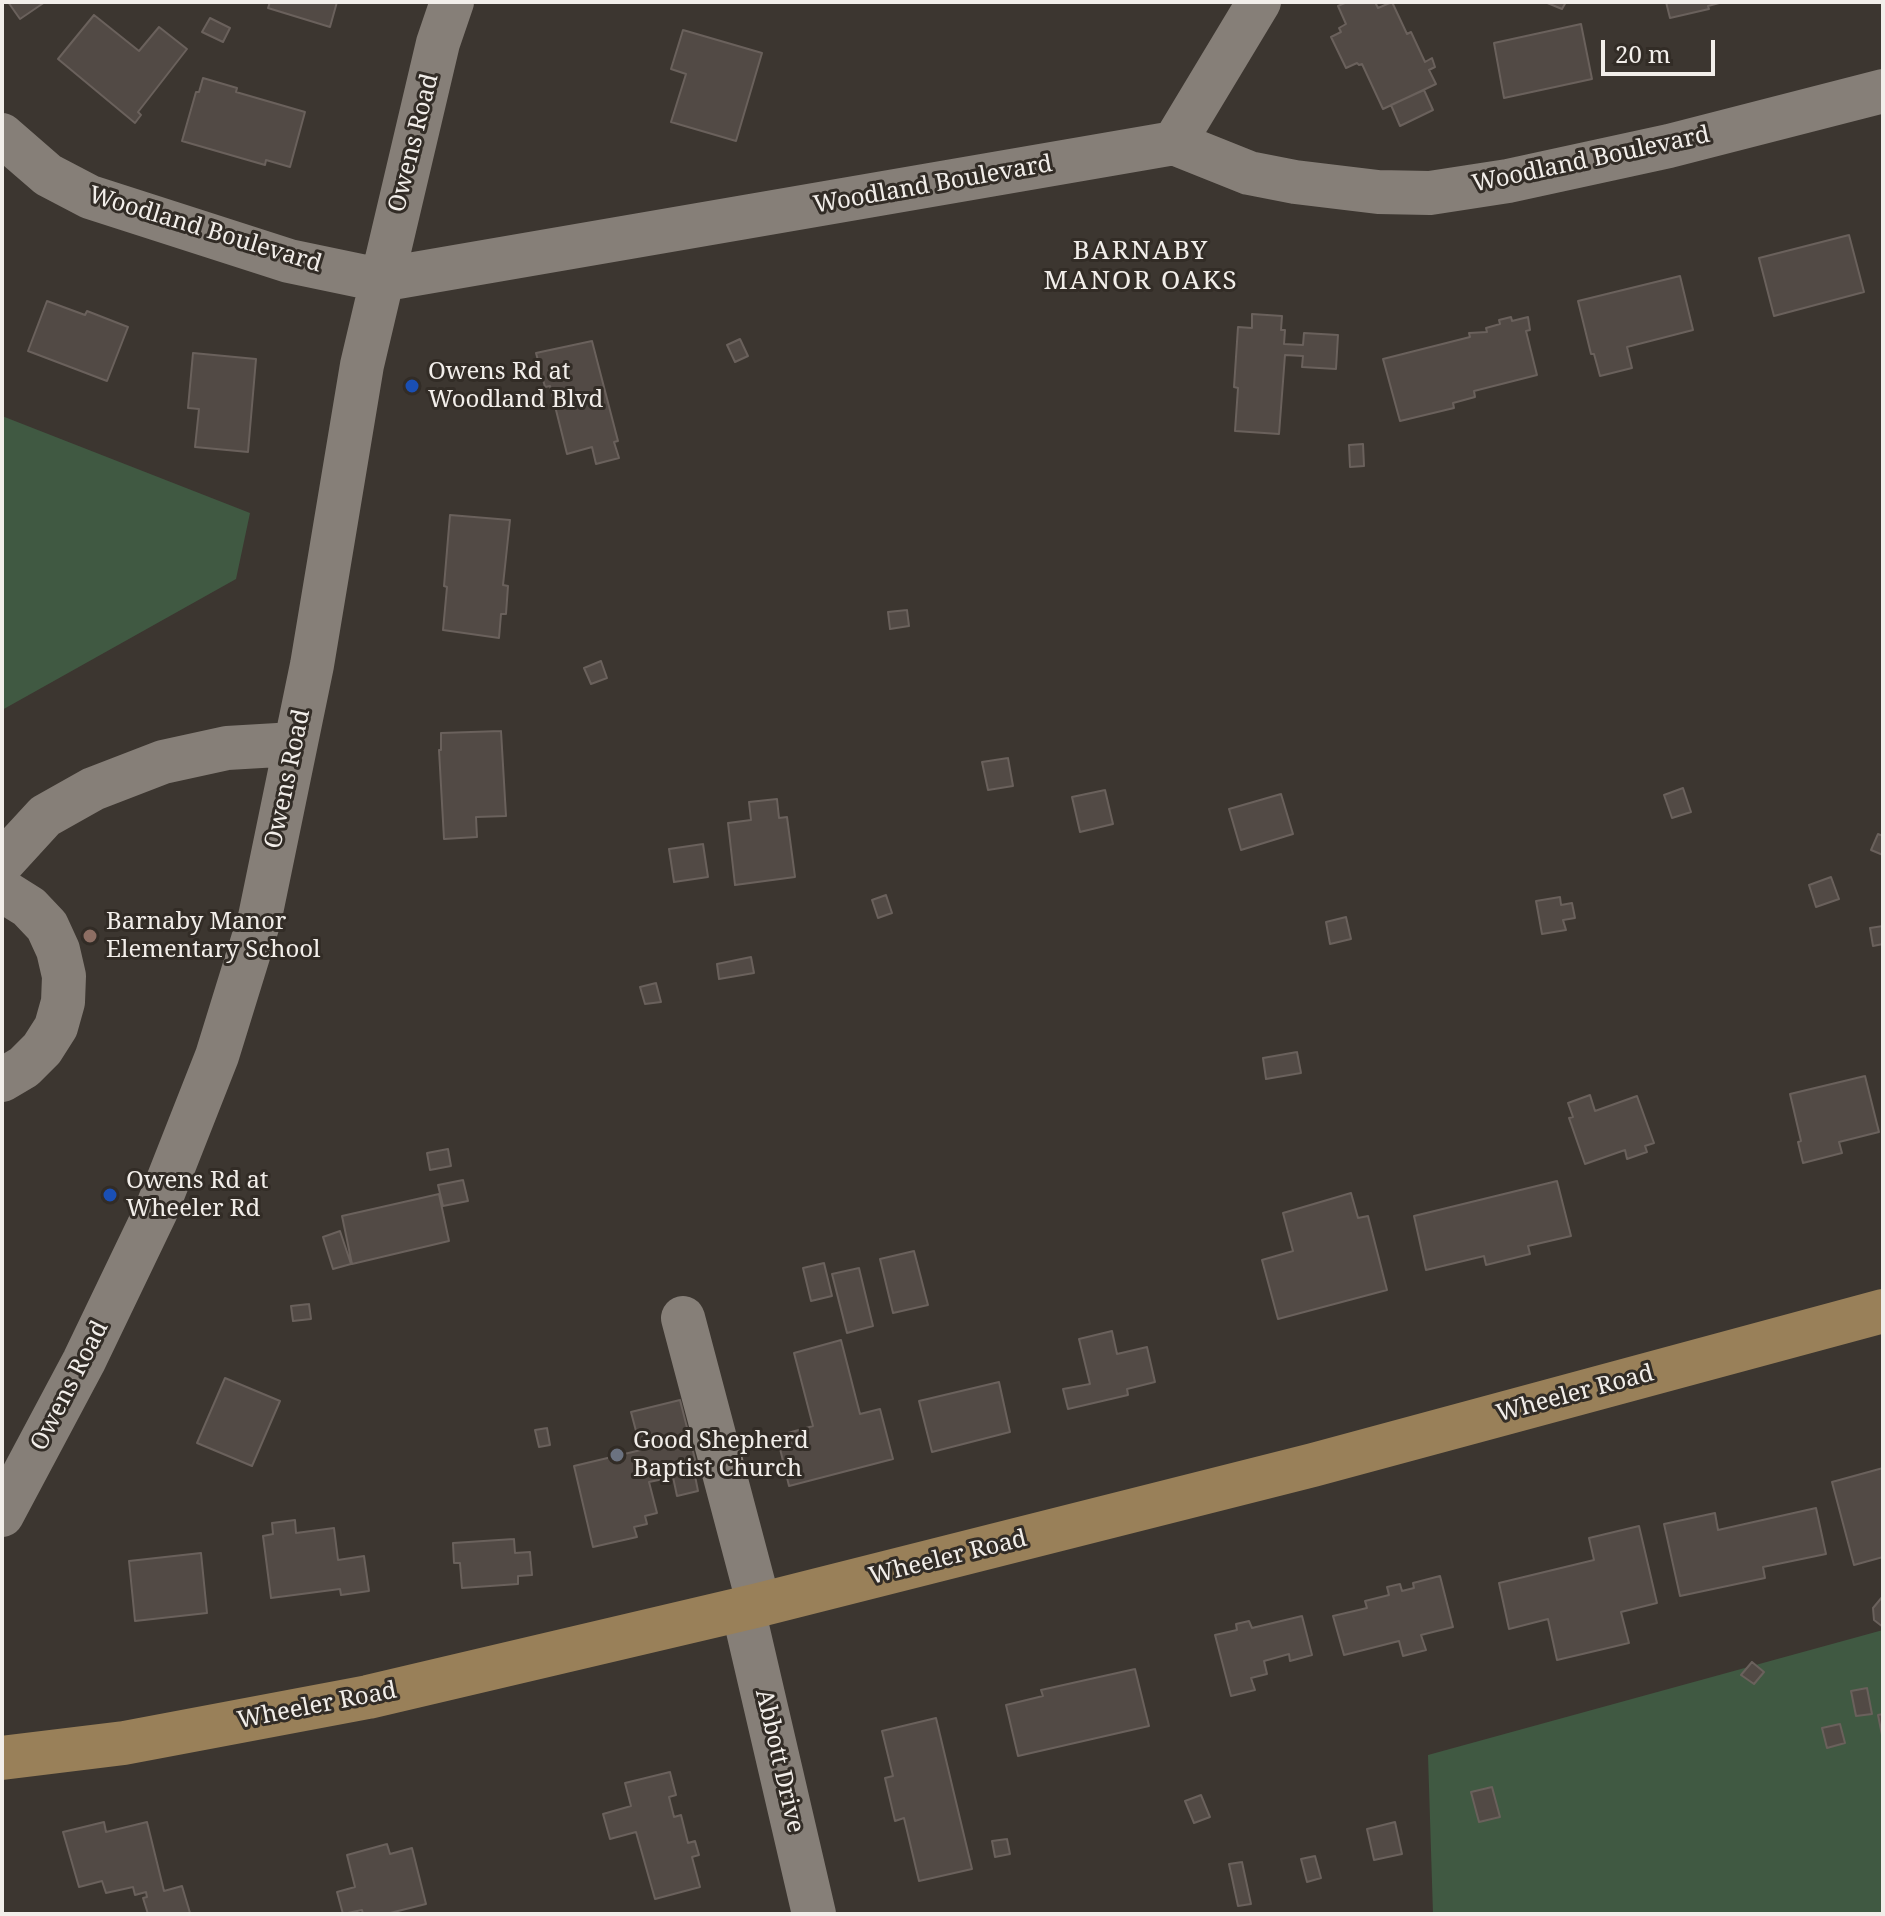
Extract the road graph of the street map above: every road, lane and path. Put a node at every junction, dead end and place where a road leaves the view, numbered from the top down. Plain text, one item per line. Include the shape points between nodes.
1 (452, 2) edge
2 (1259, 2) edge
3 (1883, 91) edge
4 (2, 135) edge
5 (1174, 143) junction
6 (380, 280) junction
7 (295, 744) junction
8 (2, 863) edge
9 (2, 890) edge
10 (2, 1080) edge
11 (1883, 1311) edge
12 (683, 1318) dead end
13 (2, 1515) edge
14 (751, 1607) junction
15 (2, 1758) edge
16 (814, 1914) edge

1 - 6 street, Owens Road
2 - 5 street
3 - 5 street, Woodland Boulevard via 1669,146 1430,193 1295,182 1249,173
4 - 6 street, Woodland Boulevard via 48,175 90,197 289,261
5 - 6 street, Woodland Boulevard
6 - 7 street, Owens Road
7 - 8 street via 227,748 163,762 93,789 45,816
7 - 13 street, Owens Road via 260,917 217,1056 156,1211
9 - 10 street via 47,926 64,976 56,1027 24,1067
11 - 14 main road, Wheeler Road via 1313,1465
12 - 14 street, Abbott Drive
14 - 15 main road, Wheeler Road via 368,1697 124,1743
14 - 16 street, Abbott Drive

